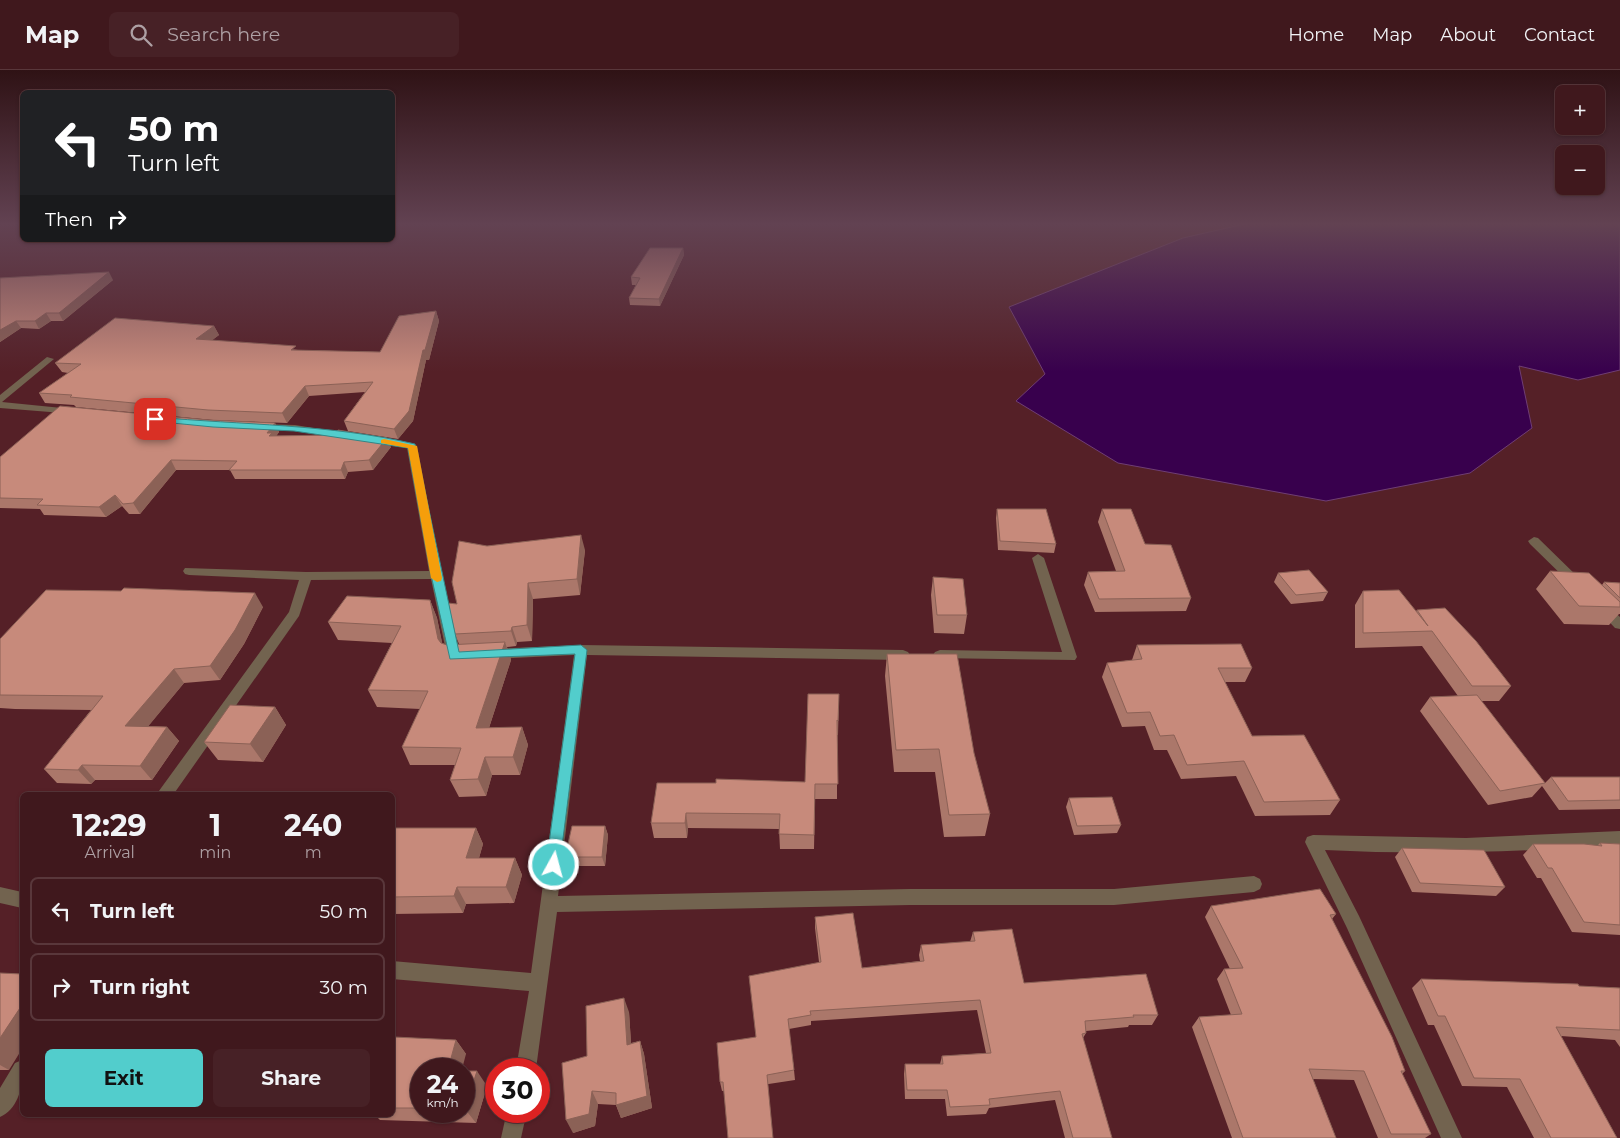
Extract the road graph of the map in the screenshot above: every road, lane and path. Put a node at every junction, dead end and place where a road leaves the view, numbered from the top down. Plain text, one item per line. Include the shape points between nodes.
1 (50, 359) dead end
2 (0, 400) edge
3 (0, 405) edge
4 (87, 413) edge
5 (249, 426) edge
6 (1534, 541) dead end
7 (1038, 558) dead end
8 (188, 572) dead end
9 (436, 575) junction
10 (306, 576) junction
11 (1620, 625) edge
12 (581, 650) junction
13 (166, 792) edge
14 (1620, 838) edge
15 (1254, 884) dead end
16 (0, 895) edge
17 (20, 900) edge
18 (549, 904) junction
19 (395, 970) edge
20 (540, 983) junction
21 (528, 1058) edge
22 (20, 1073) edge
23 (0, 1107) edge
24 (514, 1123) edge
25 (511, 1138) edge
26 (1452, 1138) edge

1 - 2 street
3 - 4 street
5 - 9 street via 294,428 412,446
6 - 11 street
7 - 12 street via 1070,657
8 - 10 street
9 - 10 street
9 - 12 street via 454,656
10 - 13 street via 295,613
12 - 18 street
14 - 26 street via 1540,844 1362,845 1313,842
15 - 18 street via 1114,896
16 - 17 street
18 - 20 street
19 - 20 street
20 - 21 street
22 - 23 street
24 - 25 street

